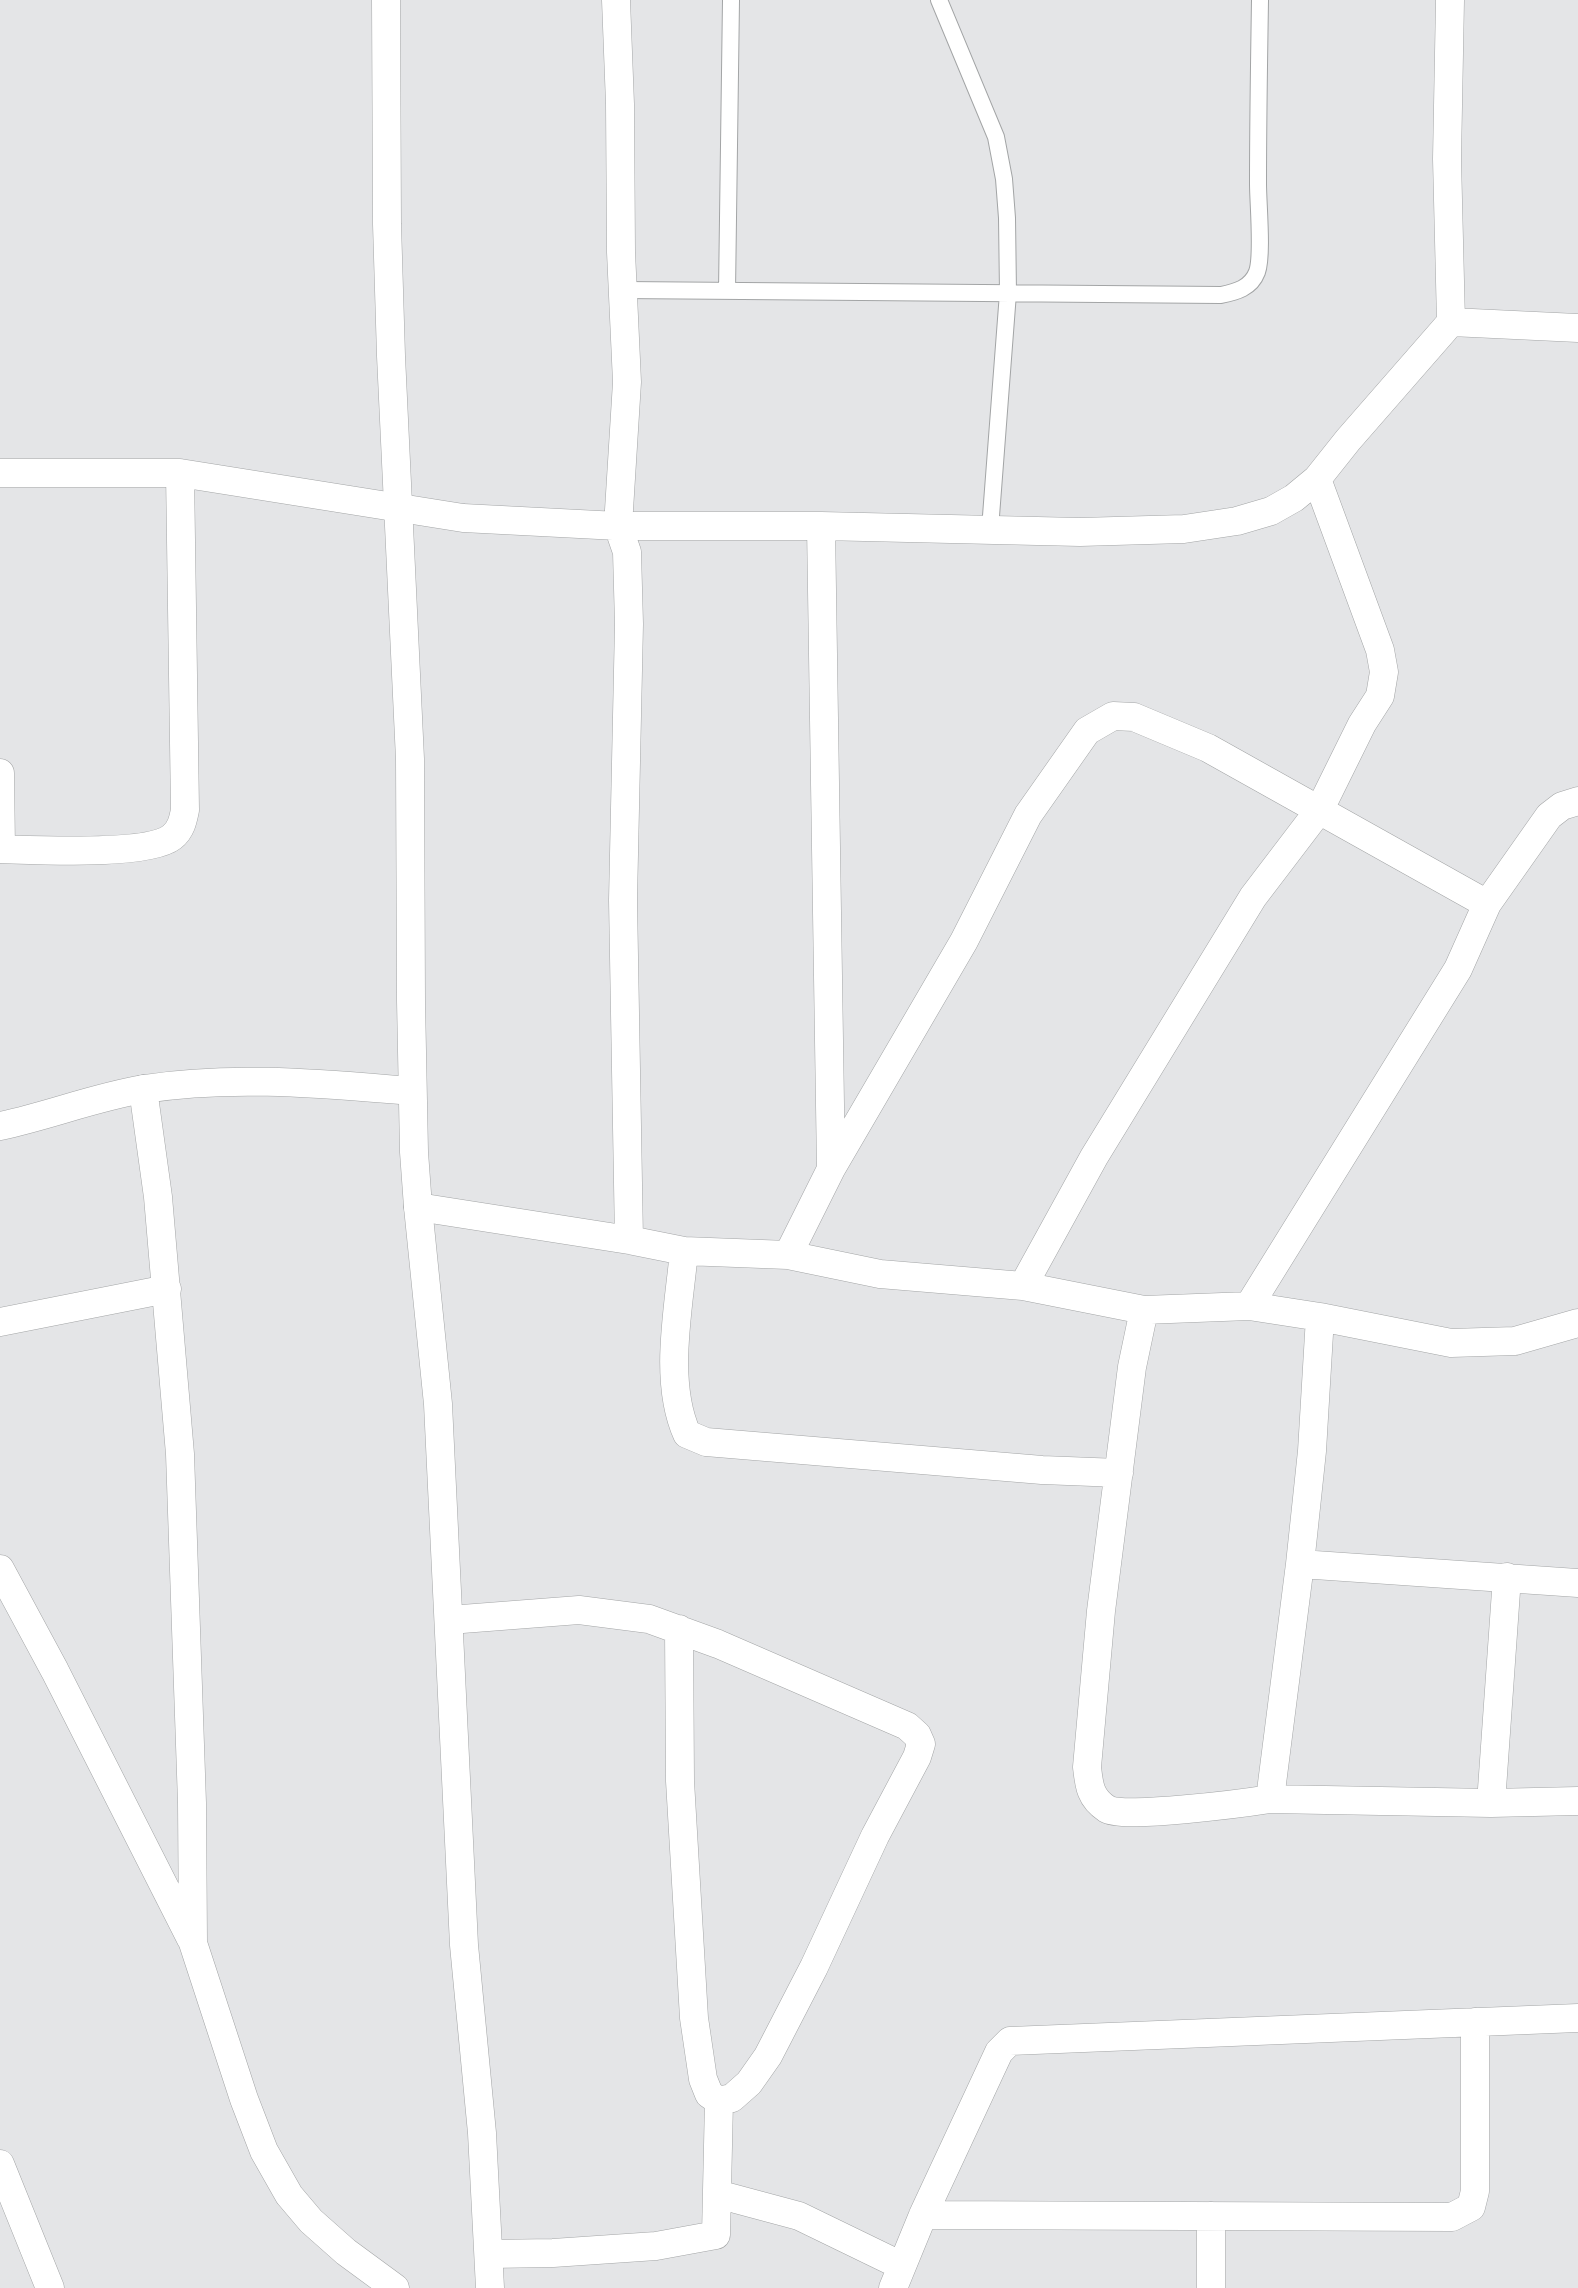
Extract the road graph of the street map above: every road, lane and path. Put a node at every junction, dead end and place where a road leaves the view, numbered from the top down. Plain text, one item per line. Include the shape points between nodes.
1 (386, 0) edge
2 (616, 0) edge
3 (731, 0) edge
4 (939, 0) edge
5 (1260, 0) edge
6 (1450, 0) edge
7 (623, 290) junction
8 (727, 291) junction
9 (1008, 293) junction
10 (1451, 322) junction
11 (1578, 328) edge
12 (0, 473) edge
13 (180, 473) junction
14 (1317, 479) junction
15 (398, 506) junction
16 (618, 526) junction
17 (821, 526) junction
18 (990, 529) junction
19 (0, 773) edge
20 (1578, 801) edge
21 (1320, 809) junction
22 (1, 850) edge
23 (1487, 904) junction
24 (143, 1089) junction
25 (412, 1091) junction
26 (0, 1126) edge
27 (831, 1169) junction
28 (418, 1207) junction
29 (629, 1240) junction
30 (684, 1251) junction
31 (788, 1254) junction
32 (1023, 1286) junction
33 (167, 1289) junction
34 (1249, 1306) junction
35 (1144, 1310) junction
36 (1320, 1317) junction
37 (0, 1322) edge
38 (1578, 1323) edge
39 (1119, 1473) junction
40 (1300, 1564) junction
41 (0, 1569) edge
42 (1507, 1578) junction
43 (1578, 1583) edge
44 (449, 1620) junction
45 (679, 1629) junction
46 (1270, 1799) junction
47 (1578, 1801) edge
48 (1491, 1803) junction
49 (193, 1943) junction
50 (1578, 2018) edge
51 (1475, 2022) junction
52 (719, 2101) junction
53 (0, 2164) edge
54 (717, 2194) junction
55 (9, 2210) edge
56 (923, 2215) junction
57 (1211, 2216) junction
58 (489, 2254) junction
59 (897, 2277) edge
60 (50, 2288) edge
61 (395, 2288) edge
62 (490, 2288) edge
63 (1211, 2288) edge

1 - 15 street via 387,224
2 - 7 street
3 - 8 lane
4 - 9 lane via 996,137 1007,218
5 - 9 lane via 1259,256 1257,272 1248,284 1238,292 1220,295
6 - 10 street via 1447,159
7 - 8 lane
7 - 16 street via 627,382
8 - 9 lane
9 - 18 lane
10 - 11 street
10 - 14 street
12 - 13 street
13 - 15 street
13 - 22 street via 185,810 182,825 172,837 152,846
14 - 18 street via 1271,511 1237,522 1184,529 1090,532
14 - 21 street via 1380,650 1384,672 1380,696 1362,724
15 - 16 street via 463,518
15 - 25 street via 410,759
16 - 17 street
16 - 29 street via 627,552 629,624 623,900
17 - 18 street
17 - 27 street
19 - 22 street
20 - 23 street via 1562,806 1549,816
21 - 23 street
21 - 27 street via 1208,748 1134,717 1113,716 1087,731 1028,815 964,941
21 - 32 street via 1248,906 1094,1157
23 - 34 street via 1458,969
24 - 25 street via 252,1081
24 - 26 street
24 - 33 street
25 - 28 street
27 - 31 street
28 - 29 street
28 - 44 street via 438,1404
29 - 30 street
30 - 31 street
30 - 39 street via 676,1341 676,1398 687,1434 706,1442 1042,1470
31 - 32 street via 880,1274
32 - 35 street
33 - 37 street
33 - 49 street via 180,1454 192,1802
34 - 35 street
34 - 36 street
35 - 39 street via 1132,1368
36 - 38 street via 1451,1343 1516,1342
36 - 40 street via 1312,1451
39 - 46 street via 1099,1630 1087,1767 1089,1791 1109,1810 1204,1807
40 - 42 street
40 - 46 street
41 - 49 street
42 - 43 street
42 - 48 street
44 - 45 street via 579,1610 649,1619
44 - 58 street via 464,1945 482,2133
45 - 52 street via 680,1781 694,2018 703,2080 709,2094
45 - 52 street via 907,1726 921,1744 768,2056 749,2083 732,2098
46 - 48 street
47 - 48 street
49 - 61 street via 250,2116 288,2196 310,2221 346,2252
50 - 51 street
51 - 56 street via 1010,2040 999,2052
51 - 57 street via 1475,2191 1471,2207 1452,2217
52 - 54 street
53 - 55 street
54 - 58 street via 716,2234 656,2246
54 - 59 street via 799,2216
55 - 60 street
56 - 57 street
56 - 59 street
57 - 63 street
58 - 62 street

